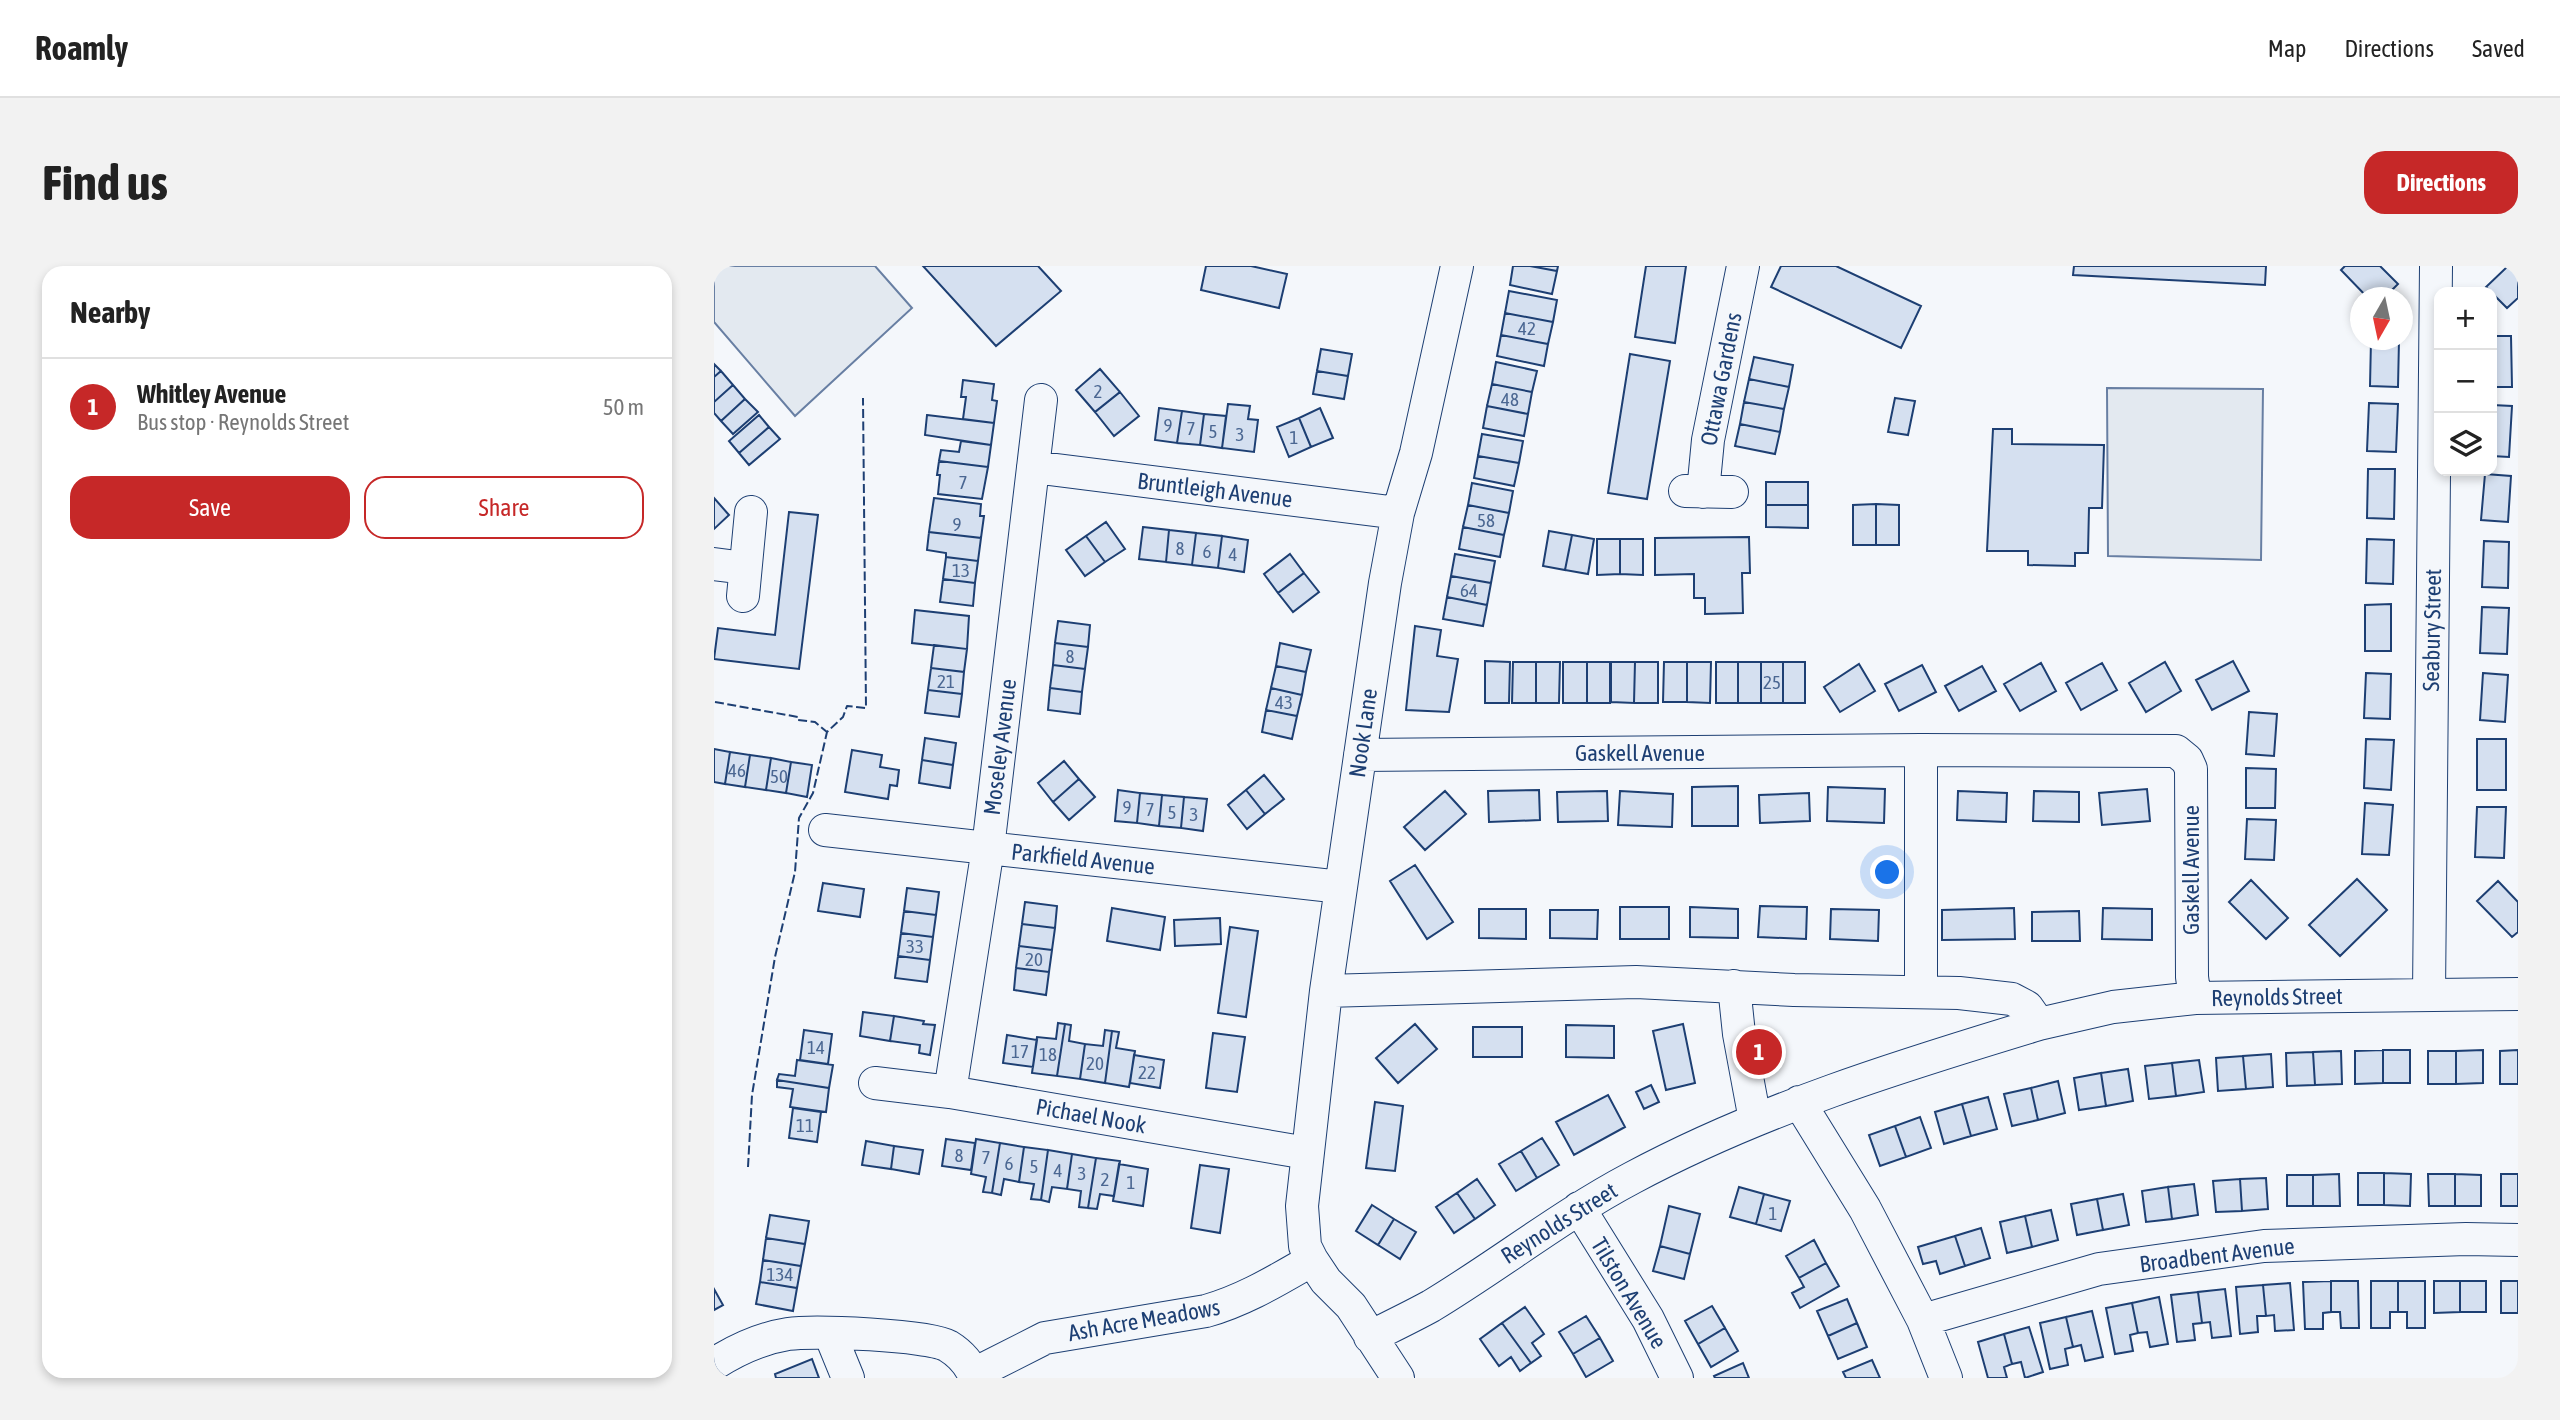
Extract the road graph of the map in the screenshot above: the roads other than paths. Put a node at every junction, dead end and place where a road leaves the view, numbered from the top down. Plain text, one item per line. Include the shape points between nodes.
1 (1457, 266) edge
2 (1743, 266) edge
3 (2435, 266) edge
4 (1041, 400) dead end
5 (1033, 467) junction
6 (1707, 492) dead end
7 (751, 513) dead end
8 (1398, 513) junction
9 (714, 564) edge
10 (1921, 750) junction
11 (1360, 755) junction
12 (825, 830) dead end
13 (988, 848) junction
14 (1341, 887) junction
15 (1734, 986) junction
16 (1326, 991) junction
17 (1921, 992) junction
18 (2429, 994) junction
19 (2518, 994) edge
20 (2195, 998) junction
21 (2039, 1024) junction
22 (875, 1083) dead end
23 (950, 1092) junction
24 (1799, 1102) junction
25 (1755, 1120) junction
26 (1307, 1153) junction
27 (1578, 1208) junction
28 (2518, 1240) edge
29 (1312, 1261) junction
30 (1923, 1320) junction
31 (830, 1334) junction
32 (1370, 1337) junction
33 (714, 1364) edge
34 (975, 1376) edge
35 (848, 1378) edge
36 (1398, 1378) edge
37 (1677, 1378) edge
38 (1945, 1378) edge

1 - 8 street, Nook Lane via 1416,453
2 - 6 street, Ottawa Gardens via 1708,440
3 - 18 street, Seabury Street
4 - 5 street, Moseley Avenue
5 - 8 street, Bruntleigh Avenue
5 - 13 street, Moseley Avenue
7 - 9 street via 744,582
8 - 11 street, Nook Lane
10 - 11 street, Gaskell Avenue
10 - 17 street
10 - 20 street, Gaskell Avenue via 2165,750 2182,755 2191,769
11 - 14 street, Nook Lane
12 - 13 street, Parkfield Avenue
13 - 14 street, Parkfield Avenue
13 - 23 street, Moseley Avenue
14 - 16 street, Nook Lane
15 - 16 street via 1636,982
15 - 17 street
15 - 25 street
16 - 26 street, Nook Lane
17 - 21 street via 2012,999 2027,1007
18 - 19 street, Reynolds Street
18 - 20 street, Reynolds Street
20 - 21 street, Reynolds Street via 2113,1007
21 - 24 street, Reynolds Street
22 - 23 street, Pichael Nook
23 - 26 street, Pichael Nook
24 - 25 street, Reynolds Street
24 - 30 street via 1865,1209
25 - 27 street, Reynolds Street
26 - 29 street, Nook Lane via 1302,1206 1305,1246
27 - 32 street, Reynolds Street via 1430,1306
27 - 37 street, Tilston Avenue via 1648,1319
28 - 30 street, Broadbent Avenue via 2264,1246 2099,1269
29 - 32 street via 1351,1306
29 - 34 street, Ash Acre Meadows via 1231,1304 1045,1338
30 - 38 street
31 - 33 street, Ash Acre Meadows via 789,1334 735,1351
31 - 34 street, Ash Acre Meadows via 935,1341 963,1356
31 - 35 street
32 - 36 street

